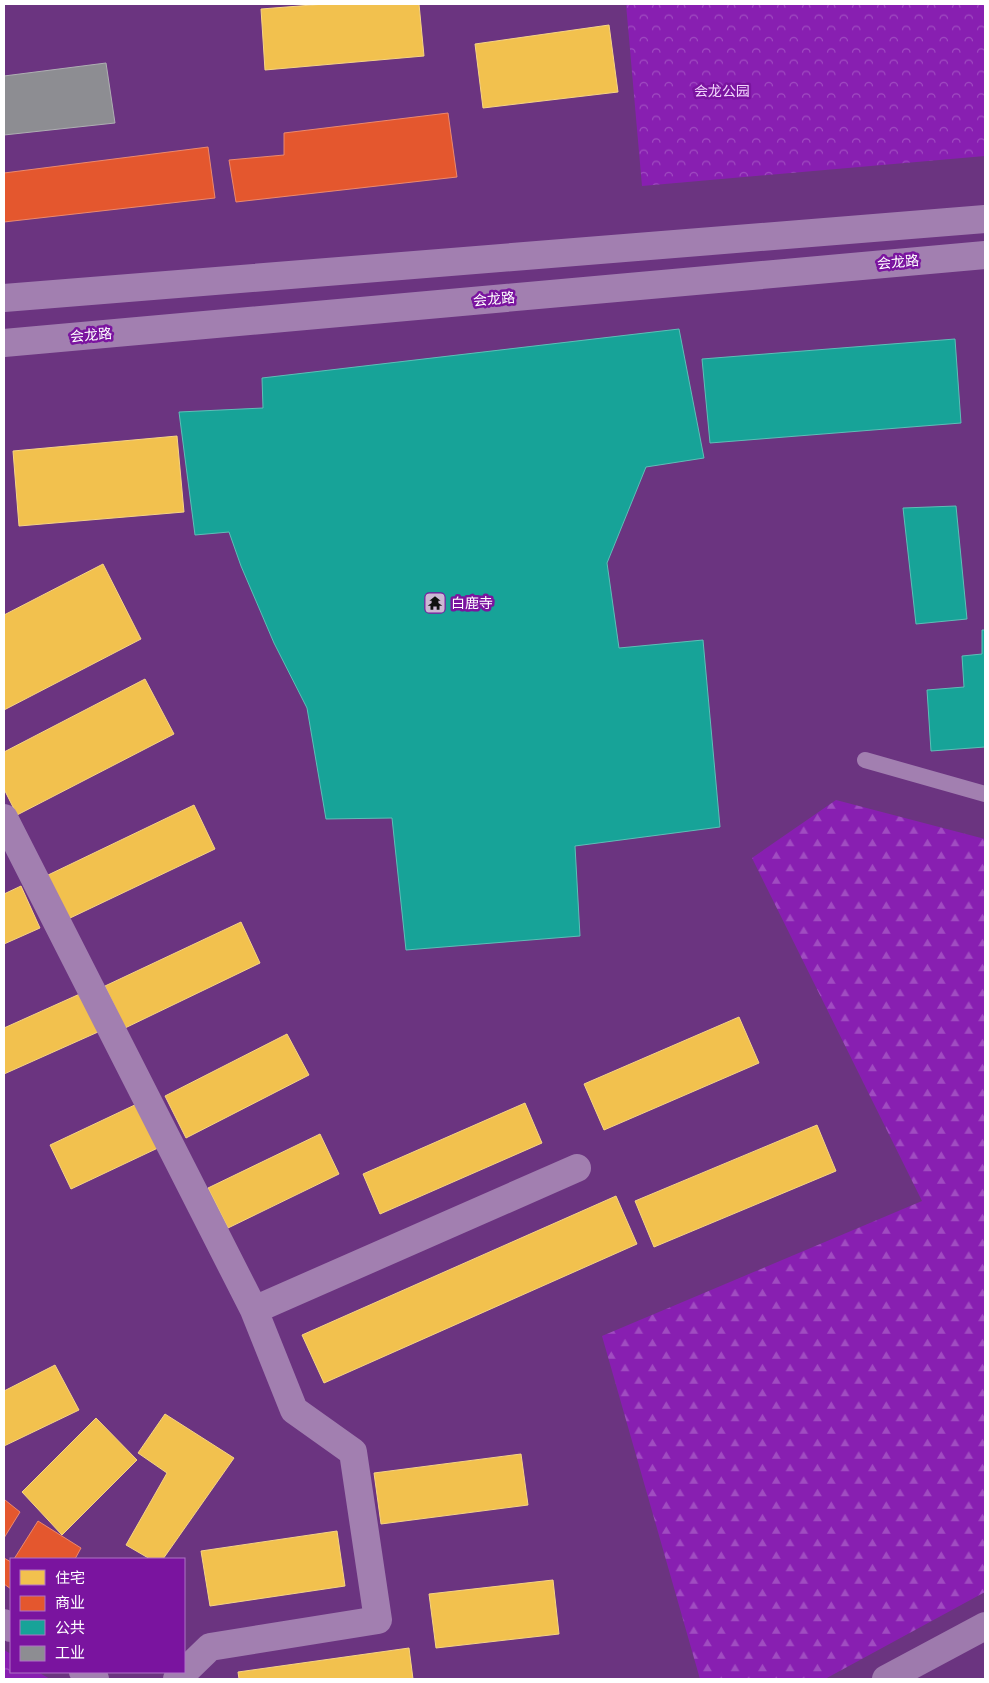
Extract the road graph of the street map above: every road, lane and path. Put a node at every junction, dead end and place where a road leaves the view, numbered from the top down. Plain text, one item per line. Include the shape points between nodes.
1 (985, 219) edge
2 (985, 255) edge
3 (4, 298) edge
4 (4, 343) edge
5 (865, 760) dead end
6 (985, 794) edge
7 (4, 818) edge
8 (577, 1168) dead end
9 (254, 1310) junction
10 (985, 1626) edge
11 (185, 1671) edge
12 (886, 1679) edge

1 - 3 street
2 - 4 street, 会龙路
5 - 6 lane
7 - 9 street
8 - 9 street
9 - 11 street via 294,1410 353,1452 378,1620 210,1647
10 - 12 main road

